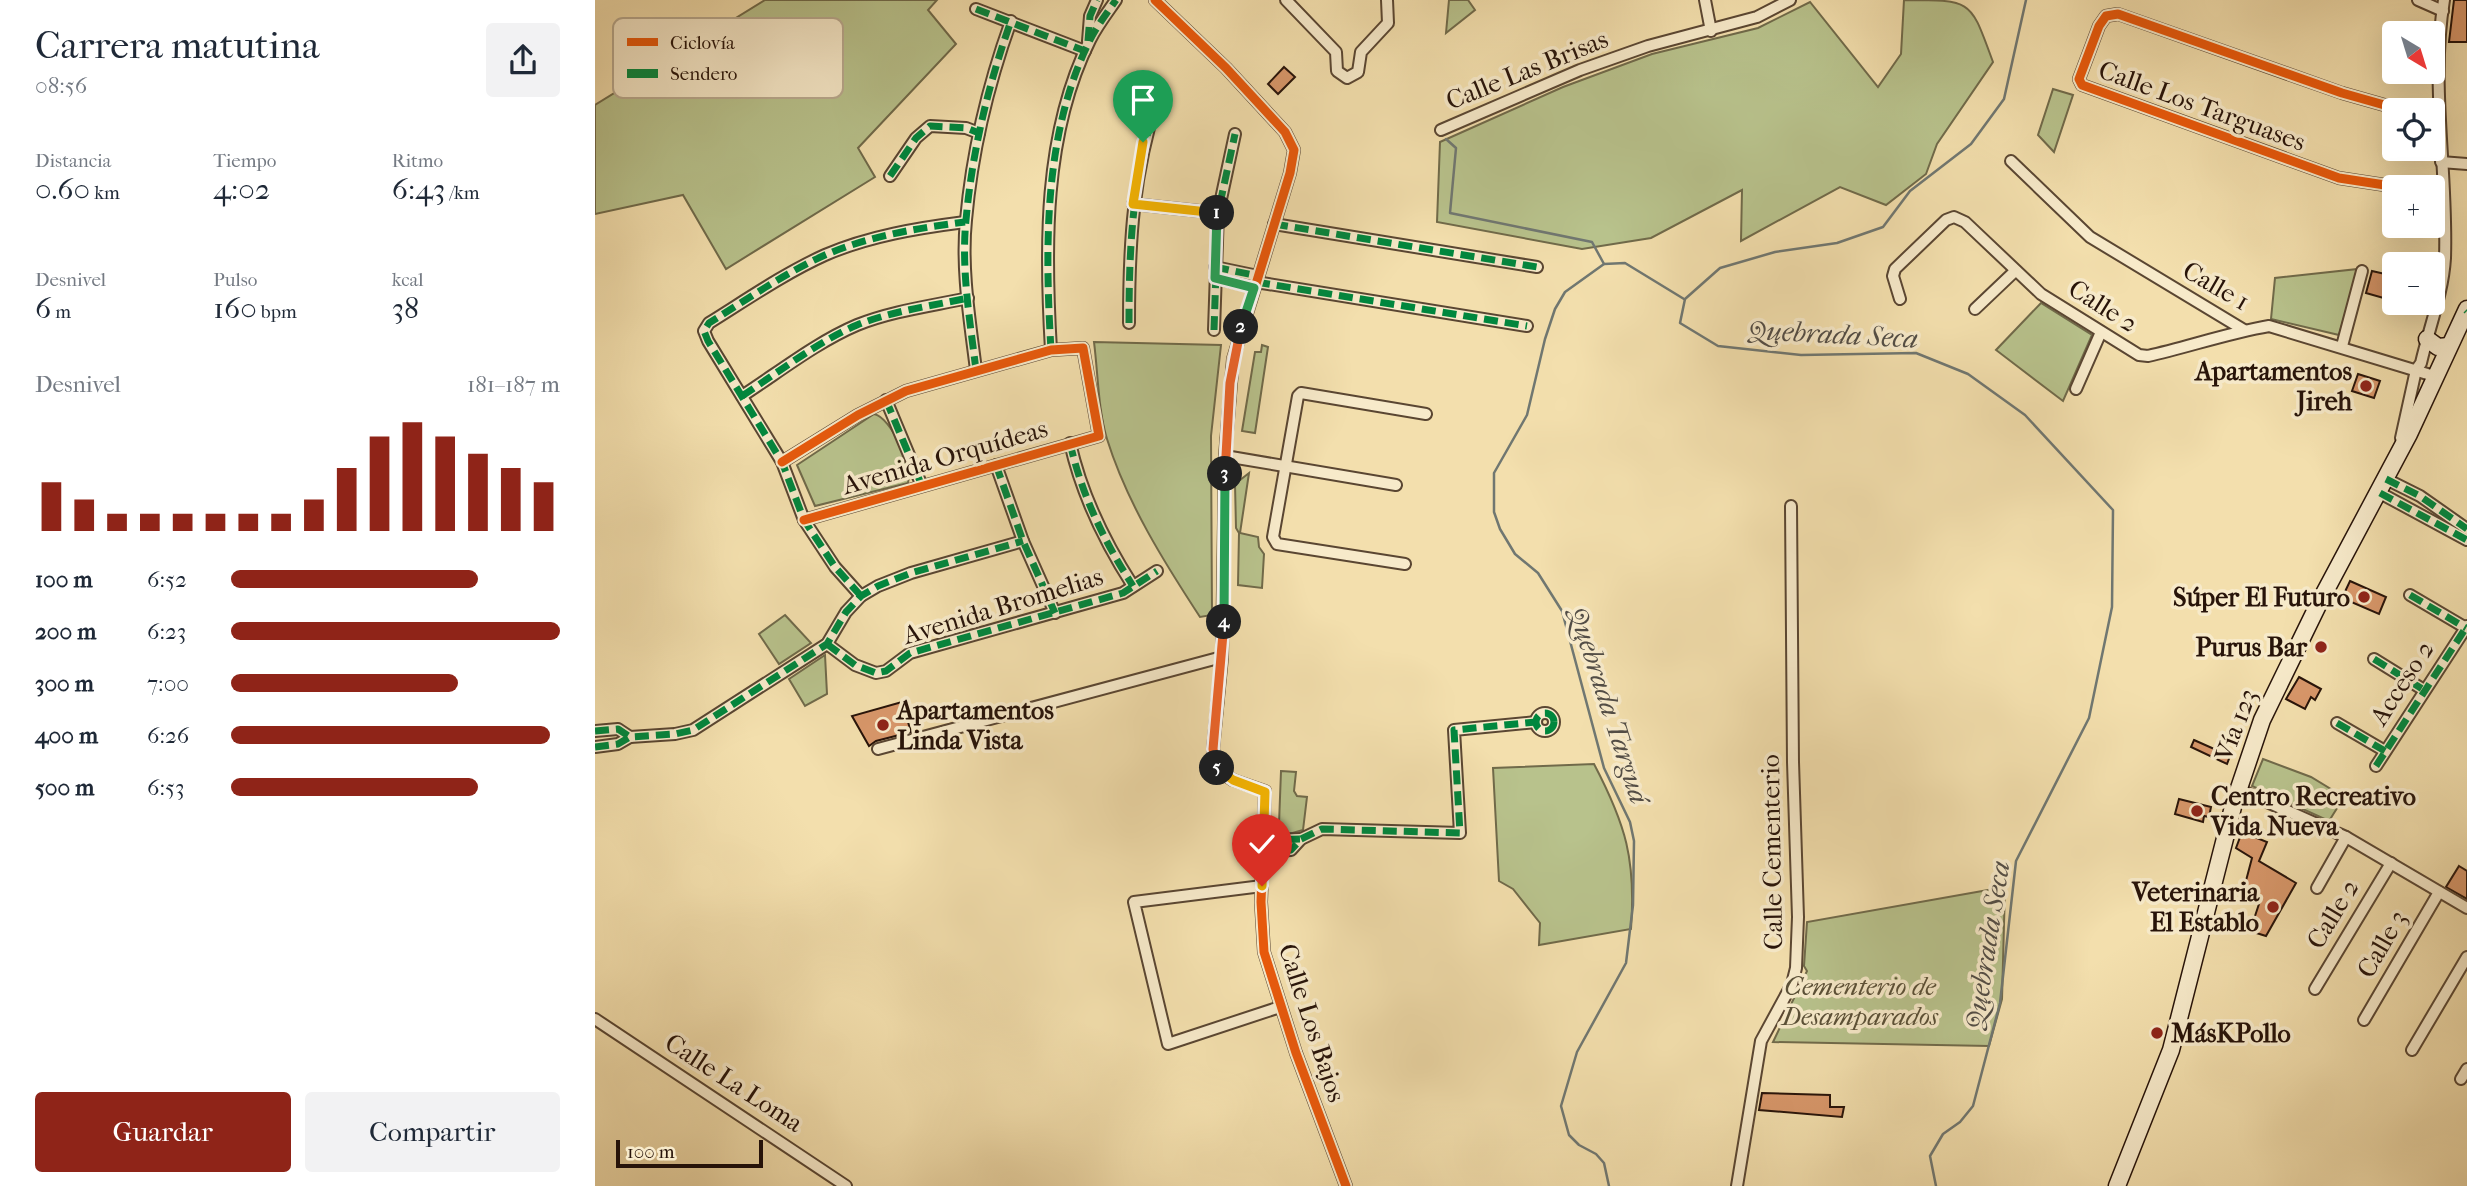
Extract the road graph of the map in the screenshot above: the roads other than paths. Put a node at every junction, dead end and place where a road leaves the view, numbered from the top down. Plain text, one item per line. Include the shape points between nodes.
1 (1097, 0) edge
2 (1117, 0) edge
3 (1155, 0) edge
4 (1286, 0) edge
5 (1387, 0) edge
6 (1705, 0) edge
7 (1790, 0) edge
8 (2418, 0) edge
9 (2443, 6) edge
10 (975, 9) dead end
11 (1011, 21) junction
12 (1711, 31) junction
13 (1086, 47) junction
14 (1158, 96) dead end
15 (2436, 98) edge
16 (2382, 104) edge
17 (1441, 131) dead end
18 (979, 133) junction
19 (1235, 134) dead end
20 (2011, 161) dead end
21 (2441, 162) joint
22 (2467, 164) edge
23 (2440, 175) edge
24 (890, 176) dead end
25 (2382, 185) edge
26 (1133, 204) junction
27 (1218, 213) junction
28 (965, 222) junction
29 (1274, 223) junction
30 (2443, 238) edge
31 (1537, 267) dead end
32 (2015, 271) junction
33 (2362, 271) dead end
34 (1215, 273) junction
35 (1256, 282) junction
36 (968, 298) junction
37 (1901, 299) dead end
38 (1975, 309) dead end
39 (2467, 310) edge
40 (1129, 323) dead end
41 (1527, 326) dead end
42 (1215, 330) dead end
43 (2243, 330) junction
44 (2101, 332) junction
45 (2427, 339) junction
46 (2341, 346) junction
47 (2449, 346) junction
48 (1051, 350) junction
49 (976, 370) junction
50 (2416, 370) junction
51 (2434, 376) junction
52 (2076, 389) dead end
53 (742, 396) junction
54 (886, 400) junction
55 (1426, 414) dead end
56 (1070, 443) junction
57 (2398, 455) junction
58 (1225, 456) junction
59 (782, 462) junction
60 (996, 465) junction
61 (1284, 467) junction
62 (1396, 485) dead end
63 (922, 486) junction
64 (2383, 486) junction
65 (2408, 489) junction
66 (2401, 505) junction
67 (1791, 506) dead end
68 (804, 520) junction
69 (2451, 526) junction
70 (2467, 529) edge
71 (2467, 540) edge
72 (1023, 541) junction
73 (1405, 564) dead end
74 (1157, 571) dead end
75 (1133, 586) junction
76 (2410, 595) dead end
77 (861, 596) junction
78 (1055, 613) junction
79 (2466, 627) edge
80 (827, 644) junction
81 (1222, 657) junction
82 (2374, 659) dead end
83 (2424, 690) junction
84 (1536, 722) dead end
85 (2337, 723) dead end
86 (595, 731) edge
87 (630, 737) junction
88 (595, 747) edge
89 (878, 749) dead end
90 (2385, 751) junction
91 (2376, 766) dead end
92 (2238, 789) junction
93 (2346, 837) junction
94 (1301, 839) junction
95 (1265, 840) junction
96 (1264, 852) junction
97 (2391, 863) junction
98 (1262, 886) junction
99 (2316, 888) dead end
100 (2439, 892) junction
101 (2467, 908) edge
102 (2467, 957) edge
103 (2315, 989) dead end
104 (1280, 1007) junction
105 (595, 1018) edge
106 (2364, 1020) dead end
107 (2412, 1050) dead end
108 (846, 1186) edge
109 (1346, 1186) edge
110 (1737, 1186) edge
111 (2117, 1186) edge

1 - 13 street
2 - 13 street
3 - 29 street, Calle Los Bajos via 1291,139 1294,155
4 - 5 street via 1336,52 1337,71 1347,78 1358,72 1361,52 1388,23
6 - 12 street
7 - 12 street, Calle Las Brisas via 1757,18
8 - 9 street
9 - 15 street
10 - 11 street
11 - 13 street
11 - 18 street
12 - 17 street, Calle Las Brisas via 1648,46 1580,70
13 - 48 street via 1061,129 1052,179 1046,273
14 - 26 street via 1143,142
16 - 25 street, Calle Los Targuases via 2118,15 2106,16 2099,26 2079,79 2082,85 2339,178
18 - 24 street via 930,126
18 - 28 street
19 - 27 street
20 - 43 street, Calle 1 via 2090,237
21 - 22 street
21 - 23 street
26 - 27 street
26 - 40 street
27 - 34 street
28 - 36 street
28 - 53 street via 922,227 852,245 709,323 704,331 708,341
29 - 31 street
29 - 35 street, Calle Los Bajos
30 - 45 street via 2441,290
32 - 37 street, Calle 2 via 1965,222 1954,217 1895,270
32 - 38 street
32 - 44 street, Calle 2 via 2041,294
33 - 46 street
34 - 35 street
34 - 42 street
35 - 41 street
35 - 58 street, Calle Los Bajos via 1233,359
36 - 49 street
36 - 53 street via 857,326
39 - 47 main road, Vía 123
43 - 44 street, Calle 2 via 2148,356
43 - 46 street, Calle 1 via 2269,326
44 - 52 street
45 - 47 main road
45 - 50 street
46 - 50 street, Calle 1
47 - 51 main road, Vía 123
48 - 49 street
48 - 56 street, Avenida Orquídeas via 1083,348 1099,436
49 - 54 street
50 - 51 street, Calle 1
50 - 57 street
51 - 57 main road, Vía 123
53 - 59 street
54 - 59 street
54 - 63 street
55 - 61 street via 1301,393
56 - 60 street, Avenida Orquídeas
56 - 75 street via 1089,509
57 - 64 main road, Vía 123
58 - 61 street
58 - 81 street, Calle Los Bajos
59 - 68 street
60 - 63 street, Avenida Orquídeas
60 - 72 street
61 - 62 street
61 - 73 street via 1277,544
63 - 68 street, Avenida Orquídeas
64 - 65 street
64 - 66 street
64 - 92 main road, Vía 123 via 2279,681
65 - 66 street
65 - 69 street
66 - 69 street
67 - 110 street, Calle Cementerio via 1796,968 1762,1041
68 - 77 street
69 - 70 street
69 - 71 street
72 - 77 street via 911,573
72 - 78 street
74 - 75 street, Avenida Bromelias
75 - 78 street, Avenida Bromelias
76 - 79 street
77 - 80 street
78 - 80 street, Avenida Bromelias via 910,653 876,673 855,665
79 - 83 street, Acceso 2
80 - 87 street via 693,730
81 - 89 street
81 - 95 street, Calle Los Bajos via 1214,758 1226,776 1265,792
82 - 83 street
83 - 90 street, Acceso 2
84 - 94 street via 1454,730 1460,833 1333,828
85 - 90 street
86 - 87 street via 618,729
87 - 88 street
90 - 91 street, Acceso 2
92 - 93 street
92 - 111 main road, Vía 123 via 2171,1050
93 - 97 street
93 - 99 street
94 - 95 street
94 - 96 street via 1291,850
95 - 96 street, Calle Los Bajos
96 - 98 street, Calle Los Bajos
97 - 100 street
97 - 103 street, Calle 2
98 - 104 street, Calle Los Bajos via 1261,932
98 - 104 street via 1134,902 1168,1044
100 - 101 street
100 - 106 street, Calle 3
102 - 107 street
104 - 109 street, Calle Los Bajos
105 - 108 street, Calle La Loma

